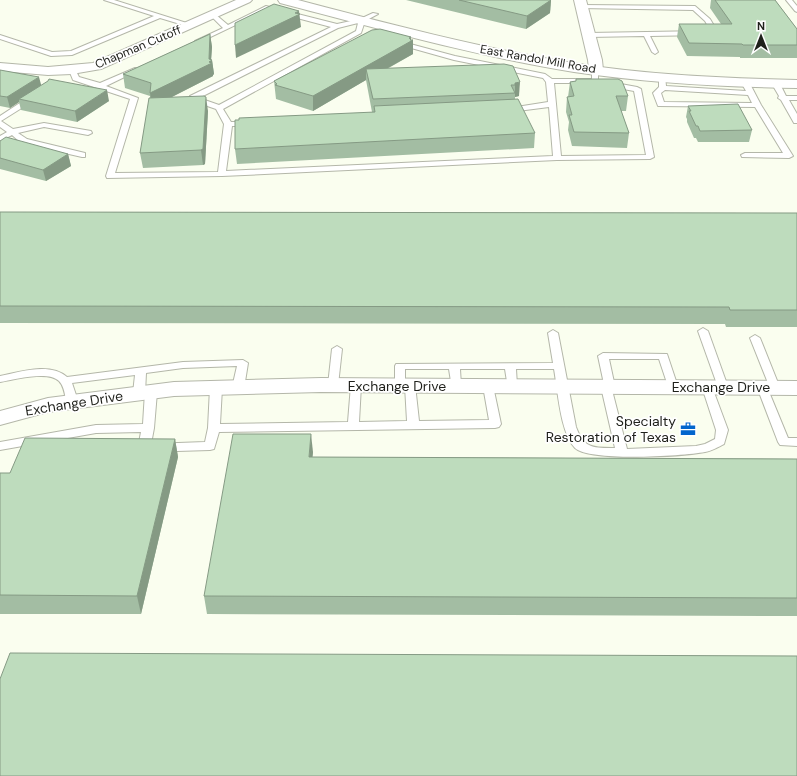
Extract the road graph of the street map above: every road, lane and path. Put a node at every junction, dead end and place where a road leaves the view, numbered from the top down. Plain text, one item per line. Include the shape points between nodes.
1 (107, 0) edge
2 (246, 0) edge
3 (284, 0) edge
4 (322, 0) edge
5 (789, 0) edge
6 (581, 4) edge
7 (797, 10) edge
8 (375, 14) junction
9 (213, 15) junction
10 (159, 16) junction
11 (190, 25) junction
12 (338, 26) junction
13 (227, 28) junction
14 (363, 28) junction
15 (646, 34) junction
16 (589, 35) junction
17 (0, 37) edge
18 (388, 40) edge
19 (192, 44) edge
20 (655, 52) dead end
21 (0, 67) edge
22 (143, 67) edge
23 (73, 70) junction
24 (595, 70) junction
25 (797, 70) edge
26 (550, 81) junction
27 (662, 83) junction
28 (776, 84) junction
29 (797, 84) edge
30 (100, 86) junction
31 (749, 88) junction
32 (40, 95) edge
33 (782, 98) junction
34 (797, 98) edge
35 (552, 104) junction
36 (757, 105) junction
37 (219, 108) junction
38 (505, 111) edge
39 (0, 119) edge
40 (797, 121) edge
41 (0, 123) edge
42 (228, 124) junction
43 (244, 124) edge
44 (12, 132) junction
45 (88, 133) dead end
46 (0, 139) edge
47 (82, 155) dead end
48 (744, 155) dead end
49 (557, 158) junction
50 (222, 174) junction
51 (703, 331) dead end
52 (553, 334) dead end
53 (755, 338) dead end
54 (337, 349) dead end
55 (559, 366) junction
56 (141, 370) junction
57 (455, 376) junction
58 (511, 376) junction
59 (0, 379) edge
60 (64, 381) junction
61 (333, 385) junction
62 (356, 385) junction
63 (405, 386) junction
64 (488, 386) junction
65 (562, 386) junction
66 (608, 387) junction
67 (673, 387) junction
68 (715, 387) junction
69 (216, 388) junction
70 (238, 388) junction
71 (769, 388) junction
72 (797, 388) edge
73 (145, 393) junction
74 (72, 401) junction
75 (0, 418) edge
76 (413, 424) junction
77 (353, 426) junction
78 (148, 428) junction
79 (214, 428) junction
80 (797, 442) edge
81 (0, 446) edge
82 (622, 452) junction

1 - 10 lane
2 - 9 street, Chapman Cutoff
3 - 14 main road, East Randol Mill Road
4 - 8 main road, East Randol Mill Road
5 - 7 lane
6 - 15 lane via 695,8 708,20 713,29 705,33
6 - 16 street
8 - 14 lane
8 - 24 main road, East Randol Mill Road via 552,54
9 - 11 street, Chapman Cutoff
9 - 13 lane
10 - 11 lane
10 - 17 lane via 72,53 51,54
11 - 23 street, Chapman Cutoff via 96,66
12 - 13 lane via 266,8
12 - 14 lane
12 - 14 lane
12 - 37 lane via 193,98
13 - 19 lane
14 - 24 main road, East Randol Mill Road
14 - 37 lane
15 - 16 lane
15 - 20 lane
16 - 24 street
18 - 26 lane via 454,58 545,76
21 - 23 street, Chapman Cutoff via 33,72
22 - 30 lane
23 - 30 lane via 76,78
24 - 25 main road, East Randol Mill Road
24 - 26 lane
24 - 27 main road, East Randol Mill Road
24 - 49 lane via 637,89 650,157
26 - 35 lane
27 - 31 main road, East Randol Mill Road via 715,83
27 - 36 lane via 657,93 661,104
28 - 29 main road, East Randol Mill Road
28 - 31 main road, East Randol Mill Road
28 - 33 lane
30 - 50 lane via 134,98 110,176
31 - 36 lane
32 - 39 lane
33 - 34 lane
33 - 40 lane
35 - 38 lane
35 - 49 lane
36 - 48 lane via 789,156
37 - 42 lane
41 - 44 lane
42 - 43 lane
42 - 50 lane
44 - 45 lane via 44,125
44 - 46 lane
44 - 47 lane via 24,141
49 - 50 lane
51 - 68 lane
52 - 55 lane
53 - 71 lane
54 - 61 lane
55 - 58 lane
55 - 65 lane
56 - 60 lane
56 - 70 lane via 183,365 243,363
56 - 73 lane
57 - 58 lane
57 - 63 street, Exchange Drive
57 - 64 street, Exchange Drive
58 - 64 street, Exchange Drive
58 - 65 street, Exchange Drive
59 - 60 lane via 47,373 61,377
60 - 74 lane via 68,385
61 - 62 street, Exchange Drive
61 - 70 street, Exchange Drive
62 - 63 street, Exchange Drive
62 - 77 lane
63 - 76 lane
64 - 76 lane via 495,424
65 - 66 street, Exchange Drive
65 - 82 lane via 574,439 583,448
66 - 67 street, Exchange Drive
66 - 67 lane via 603,356 663,356
66 - 82 lane
67 - 68 street, Exchange Drive
68 - 71 street, Exchange Drive
68 - 82 lane via 722,430 720,441 708,447 687,451
69 - 70 street, Exchange Drive
69 - 73 street, Exchange Drive
69 - 79 lane
71 - 72 street, Exchange Drive
71 - 80 lane via 784,442
73 - 74 street, Exchange Drive
73 - 78 lane
74 - 75 street, Exchange Drive
76 - 77 lane
77 - 79 lane
78 - 79 lane via 144,448 210,446
78 - 81 lane via 96,429

